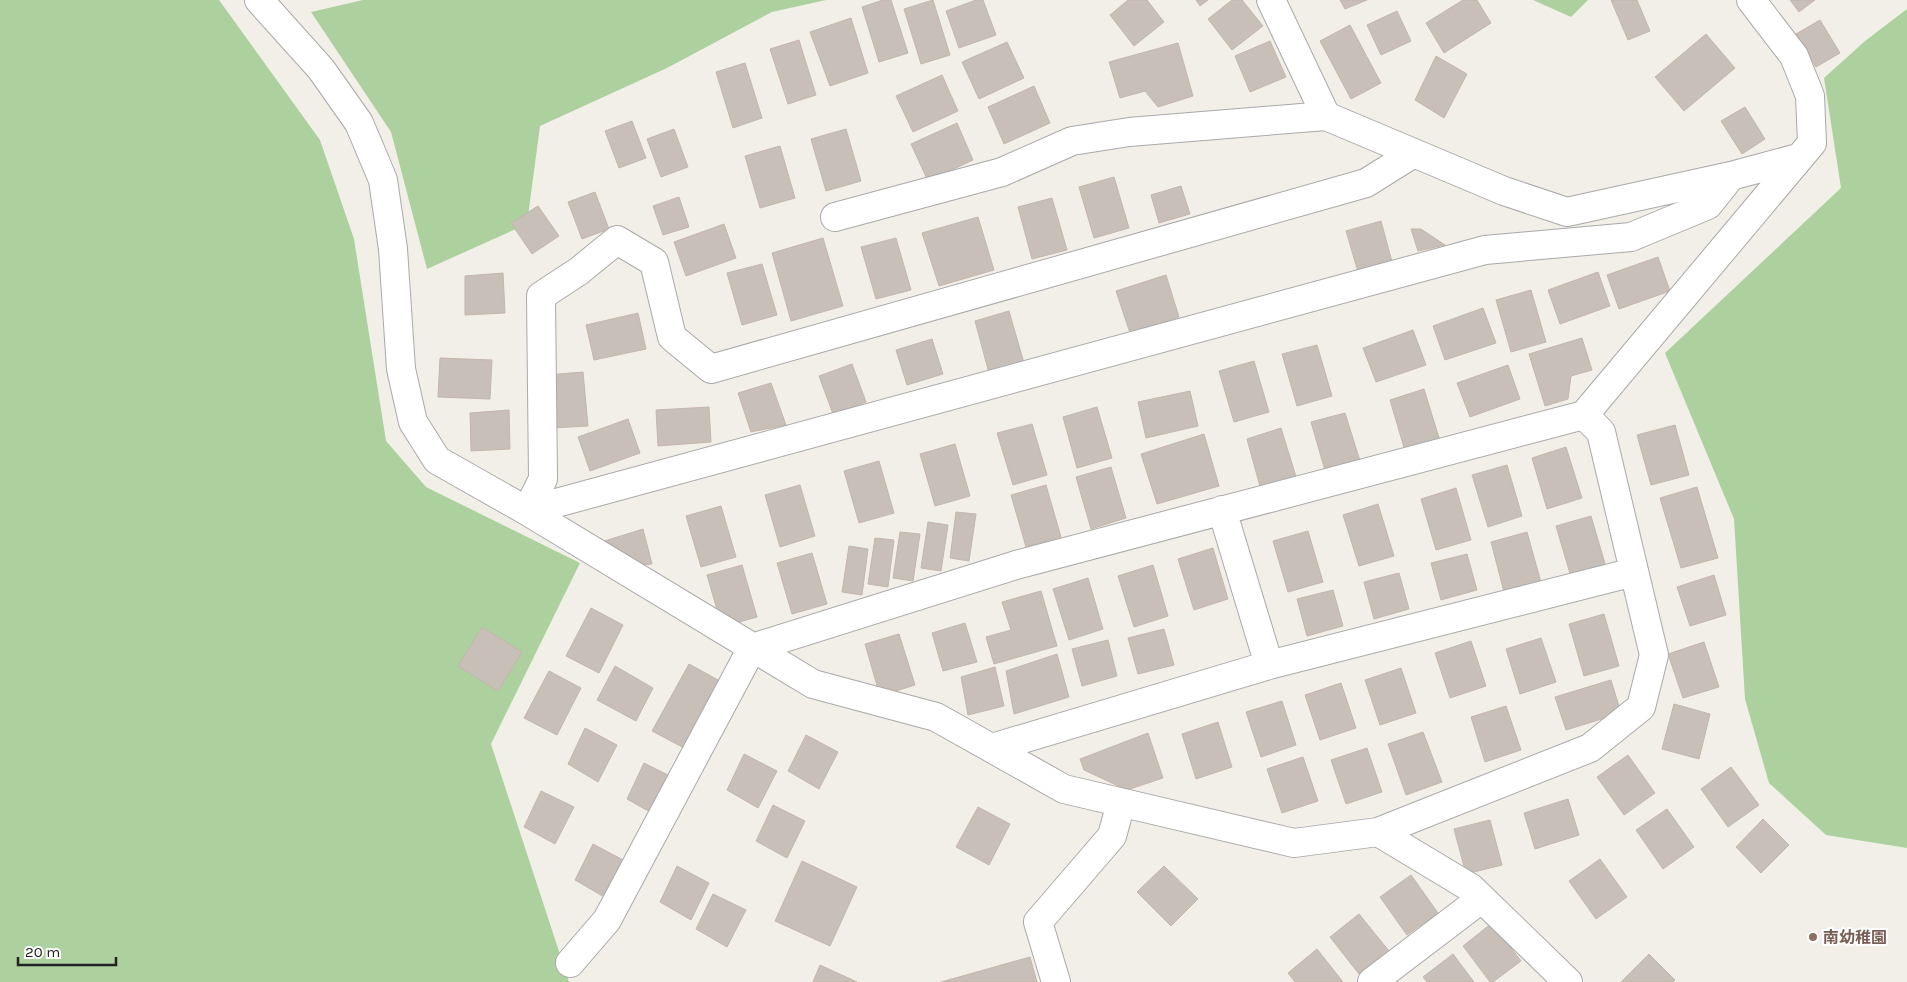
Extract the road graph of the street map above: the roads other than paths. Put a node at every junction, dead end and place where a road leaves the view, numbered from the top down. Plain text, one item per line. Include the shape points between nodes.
1 (259, 0) edge
2 (1271, 0) edge
3 (1751, 0) edge
4 (1326, 116) junction
5 (1414, 153) junction
6 (1798, 158) junction
7 (1731, 176) junction
8 (835, 217) dead end
9 (1584, 414) junction
10 (1222, 510) junction
11 (528, 511) junction
12 (1634, 572) junction
13 (752, 648) junction
14 (1269, 665) junction
15 (992, 748) junction
16 (1121, 802) junction
17 (1378, 832) junction
18 (1481, 899) junction
19 (570, 963) dead end
20 (1558, 980) edge
21 (1056, 982) edge
22 (1372, 982) edge

1 - 11 street via 321,68 359,123 383,180 393,249 400,369 413,422 437,460
2 - 4 street
3 - 6 street via 1794,56 1810,96 1812,143
4 - 5 street
4 - 8 street via 1129,132 1072,141 1002,172
5 - 7 street via 1567,212
5 - 11 street via 1366,183 711,369 672,337 654,262 617,240 541,296 542,480
6 - 7 street
6 - 9 street
7 - 11 street via 1708,205 1631,236 1485,250
9 - 10 street
9 - 12 street via 1601,432
10 - 13 street via 1016,565
10 - 14 street
11 - 13 street
12 - 14 street
12 - 17 street via 1654,655 1642,707 1590,748
13 - 15 street via 813,684 936,717
13 - 19 street via 607,920
14 - 15 street
15 - 16 street via 1064,789
16 - 17 street via 1294,843
16 - 21 street via 1112,836 1038,922
17 - 18 street via 1471,888
18 - 20 street
18 - 22 street

